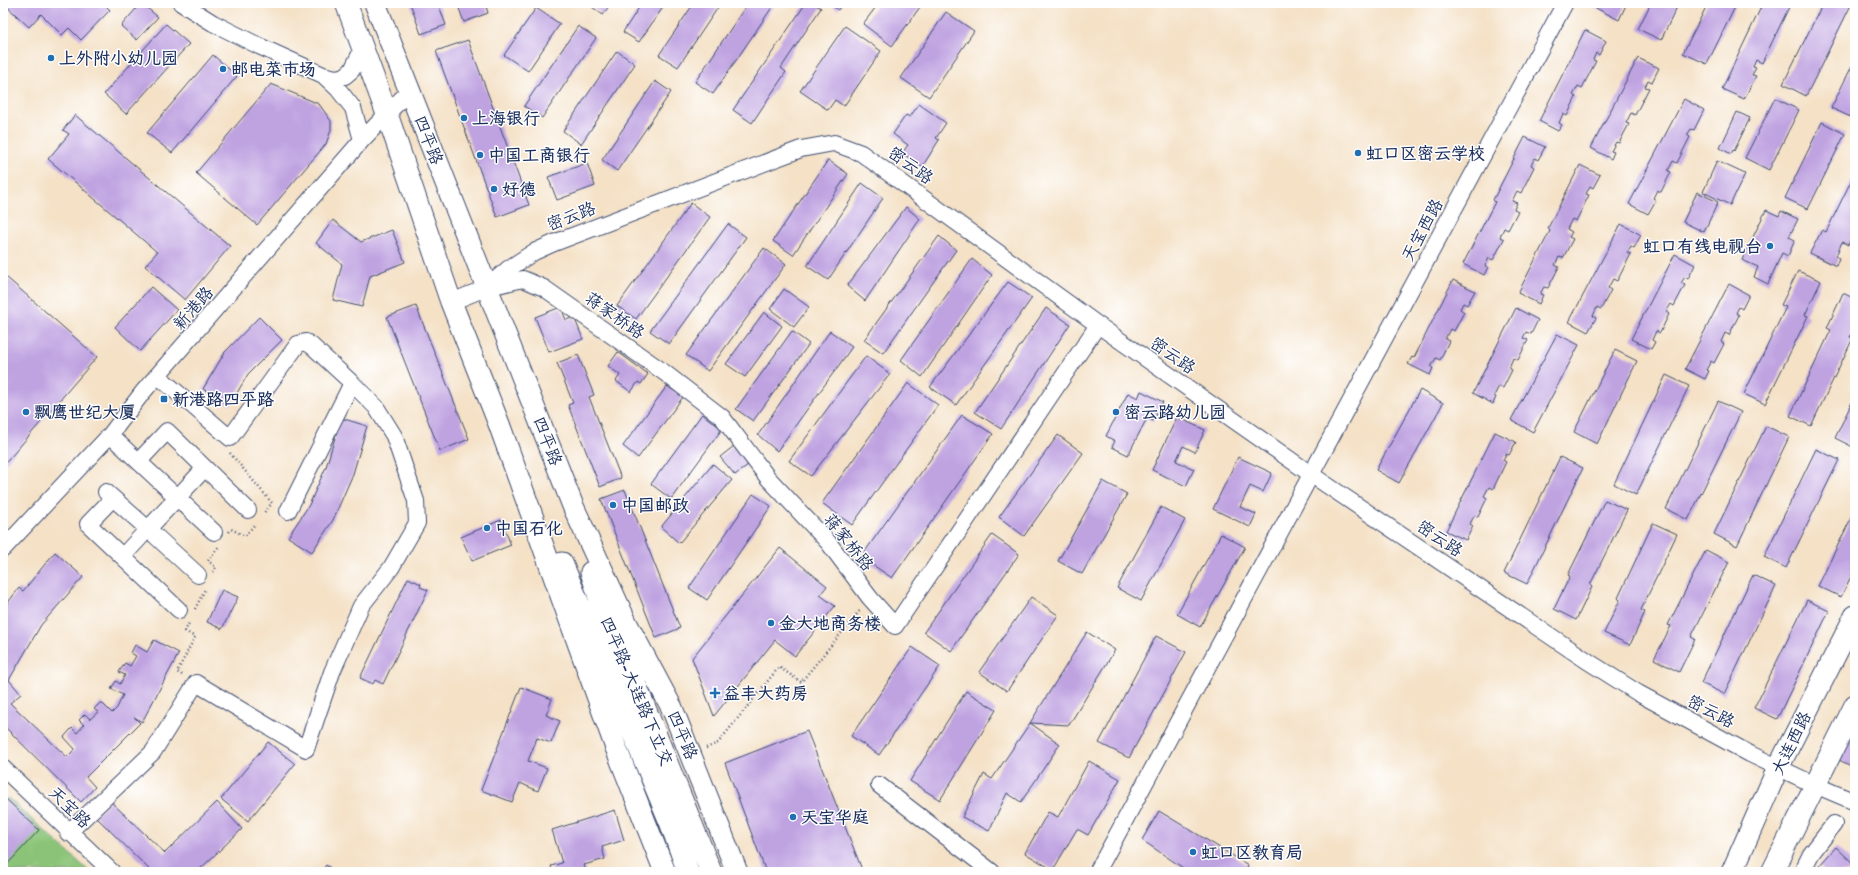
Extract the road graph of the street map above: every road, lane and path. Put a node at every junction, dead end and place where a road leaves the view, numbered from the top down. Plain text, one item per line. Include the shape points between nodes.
1 (181, 3) edge
2 (346, 3) edge
3 (375, 3) edge
4 (1565, 3) edge
5 (362, 48) junction
6 (323, 75) junction
7 (410, 90) junction
8 (387, 114) junction
9 (362, 140) junction
10 (486, 288) junction
11 (451, 302) junction
12 (1098, 325) junction
13 (158, 376) junction
14 (352, 383) junction
15 (110, 435) junction
16 (230, 438) junction
17 (139, 462) junction
18 (205, 468) junction
19 (1312, 475) junction
20 (177, 497) junction
21 (573, 506) junction
22 (248, 510) dead end
23 (288, 511) dead end
24 (148, 529) junction
25 (538, 532) junction
26 (221, 537) junction
27 (3, 549) edge
28 (122, 556) junction
29 (205, 579) junction
30 (870, 598) junction
31 (189, 612) junction
32 (1855, 616) edge
33 (196, 683) junction
34 (1855, 705) edge
35 (692, 754) junction
36 (3, 768) edge
37 (1778, 768) junction
38 (879, 785) dead end
39 (1815, 785) junction
40 (1855, 802) edge
41 (1834, 824) dead end
42 (68, 832) junction
43 (112, 872) edge
44 (665, 872) edge
45 (688, 872) edge
46 (711, 872) edge
47 (737, 872) edge
48 (992, 872) edge
49 (1097, 872) edge
50 (1732, 872) edge
51 (1772, 872) edge
52 (1802, 872) edge

1 - 6 street via 213,23
2 - 5 main road, 四平路
3 - 7 main road, 四平路
4 - 19 street, 天宝西路
5 - 6 street via 352,70 345,76 336,78
5 - 8 main road, 四平路
6 - 9 street via 353,108
7 - 8 street, 新港路
7 - 10 main road, 四平路
8 - 9 street, 新港路
8 - 11 main road, 四平路
9 - 13 street, 新港路
10 - 11 street, 密云路
10 - 12 street, 密云路 via 534,252 554,243 801,149 834,143 861,152
10 - 21 main road, 四平路
10 - 30 street, 蒋家桥路 via 523,279 544,288 665,373 722,417 768,478 828,542
11 - 25 main road, 四平路
12 - 19 street, 密云路
12 - 30 street, 蒋家桥路 via 895,626
13 - 15 street, 新港路
13 - 16 street
14 - 16 street via 312,346 306,342 298,344
14 - 23 street
14 - 33 street via 376,407 394,436 416,501 417,522 391,568 361,606 332,672 306,749
15 - 17 street
15 - 27 street, 新港路
16 - 26 path via 223,446 272,503 245,536 232,529
17 - 18 street via 167,431
17 - 20 street
18 - 20 street
18 - 22 street
19 - 37 street, 密云路 via 1589,662 1684,718
19 - 49 street, 天宝西路
20 - 24 street
20 - 26 street
21 - 35 main road, 四平路 via 627,624 672,708
21 - 46 main road, 四平路-大连路下立交 via 609,628 635,683
24 - 28 street
24 - 28 street via 109,494 88,524
24 - 29 street
25 - 44 main road, 四平路 via 616,748
25 - 45 main road, 四平路-大连路下立交 via 563,563 567,572 670,822
26 - 29 path via 208,561 216,567
28 - 31 street
29 - 31 path
30 - 35 path via 801,682 779,667 718,743
31 - 33 path via 184,631 195,637 177,672
32 - 37 main road, 大连西路
33 - 42 street via 152,752
34 - 39 main road
35 - 47 main road, 四平路
36 - 42 street, 天宝路
37 - 39 street, 密云路
37 - 50 main road, 大连西路
38 - 48 street
39 - 40 street, 密云路
39 - 51 main road
41 - 52 street via 1811,854
42 - 43 street, 天宝路

